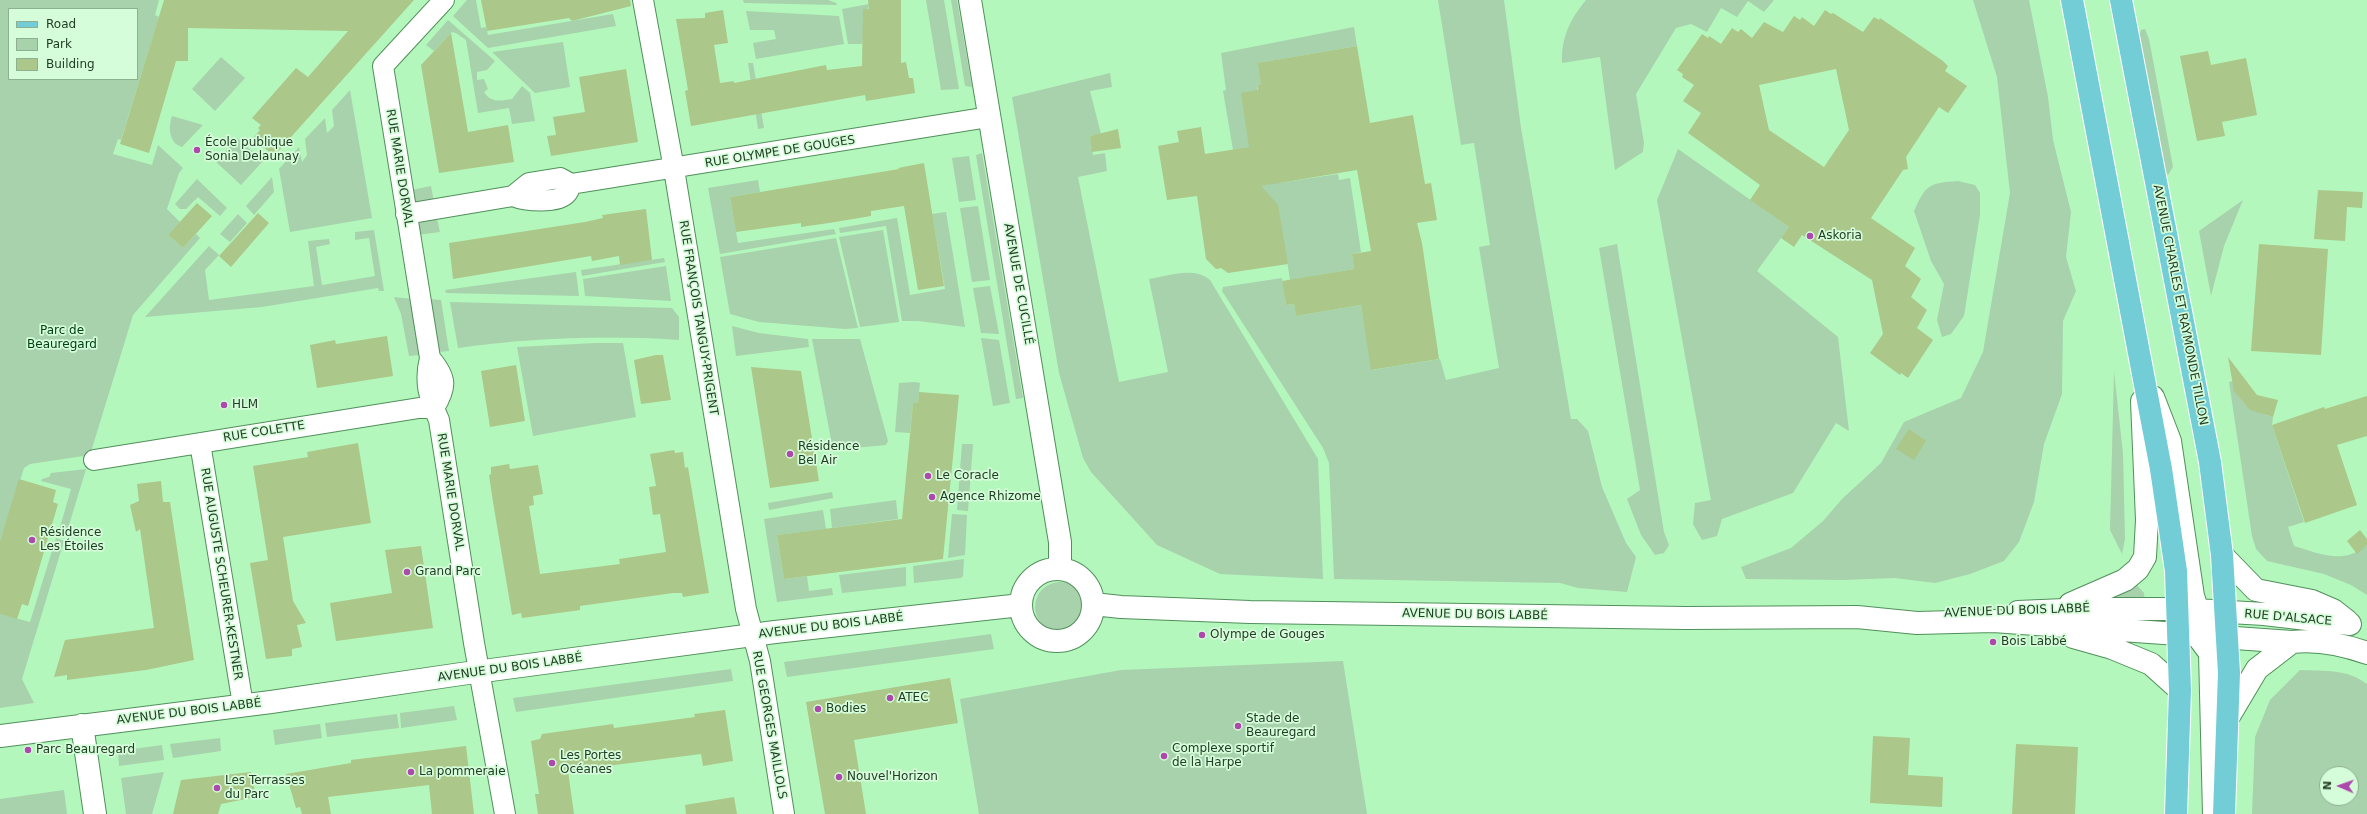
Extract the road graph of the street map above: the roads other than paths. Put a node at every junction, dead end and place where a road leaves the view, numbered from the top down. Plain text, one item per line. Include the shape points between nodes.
1 (444, 0) edge
2 (643, 0) edge
3 (970, 0) edge
4 (2072, 0) edge
5 (2121, 0) edge
6 (989, 117) junction
7 (674, 169) junction
8 (406, 214) junction
9 (2141, 364) junction
10 (434, 408) junction
11 (200, 443) junction
12 (94, 460) dead end
13 (2222, 555) junction
14 (1060, 569) junction
15 (1093, 604) junction
16 (1021, 605) junction
17 (2188, 610) junction
18 (2226, 612) junction
19 (2046, 618) junction
20 (2350, 624) junction
21 (2188, 634) junction
22 (753, 635) junction
23 (2227, 636) junction
24 (2292, 642) junction
25 (2367, 643) edge
26 (2367, 653) edge
27 (480, 671) junction
28 (2180, 690) junction
29 (243, 705) junction
30 (2228, 716) junction
31 (82, 725) junction
32 (0, 736) edge
33 (95, 814) edge
34 (505, 814) edge
35 (784, 814) edge
36 (2176, 814) edge
37 (2214, 814) edge
38 (2224, 814) edge

1 - 8 street, RUE MARIE DORVAL via 383,66
2 - 7 street, RUE FRANÇOIS TANGUY-PRIGENT
3 - 6 street, AVENUE DE CUCILLÉ
4 - 9 main road
5 - 13 main road, AVENUE CHARLES ET RAYMONDE TILLON via 2208,454
6 - 7 street, RUE OLYMPE DE GOUGES
6 - 14 street, AVENUE DE CUCILLÉ via 1059,534
7 - 8 street, RUE OLYMPE DE GOUGES via 572,184 567,193 560,197 533,202 513,196
7 - 22 street, RUE FRANÇOIS TANGUY-PRIGENT via 746,609
8 - 10 street, RUE MARIE DORVAL via 430,358 426,374 428,393
9 - 17 main road via 2161,469 2176,571
9 - 19 street via 2147,520 2145,557 2138,569 2125,580
10 - 11 street, RUE COLETTE via 419,408
10 - 27 street, RUE MARIE DORVAL via 439,420
11 - 12 street, RUE COLETTE
11 - 29 street, RUE AUGUSTE SCHEURER-KESTNER
13 - 18 main road, AVENUE CHARLES ET RAYMONDE TILLON
13 - 20 street, RUE D'ALSACE via 2256,590 2312,601 2333,610
14 - 15 street via 1075,574 1086,584
14 - 16 street via 1040,574 1031,580 1024,592
15 - 16 street via 1087,626 1079,634 1058,641 1036,635 1023,617
15 - 19 street, AVENUE DU BOIS LABBÉ via 1250,612 1686,618 1857,617 1917,623
16 - 22 street, AVENUE DU BOIS LABBÉ
17 - 18 street
17 - 19 street, AVENUE DU BOIS LABBÉ via 2088,608
17 - 21 main road
17 - 23 street
18 - 20 street, RUE D'ALSACE
18 - 23 main road, AVENUE CHARLES ET RAYMONDE TILLON
19 - 21 street, AVENUE DU BOIS LABBÉ
19 - 28 street, AVENUE DU BOIS LABBÉ via 2073,638 2112,648 2151,664
20 - 25 street, RUE D'ALSACE
21 - 23 street
21 - 28 main road
21 - 37 street via 2210,653
22 - 27 street, AVENUE DU BOIS LABBÉ
22 - 35 street, RUE GEORGES MAILLOLS via 760,661
23 - 24 street, RUE D'ALSACE
23 - 30 main road, AVENUE CHARLES ET RAYMONDE TILLON
24 - 26 street, RUE D'ALSACE via 2306,640 2341,643
24 - 30 street, RUE D'ALSACE via 2257,669
27 - 29 street, AVENUE DU BOIS LABBÉ
27 - 34 street, RUE MARIE DORVAL
28 - 36 main road
29 - 31 street, AVENUE DU BOIS LABBÉ
30 - 38 main road, AVENUE CHARLES ET RAYMONDE TILLON
31 - 32 street, AVENUE DU BOIS LABBÉ
31 - 33 street

